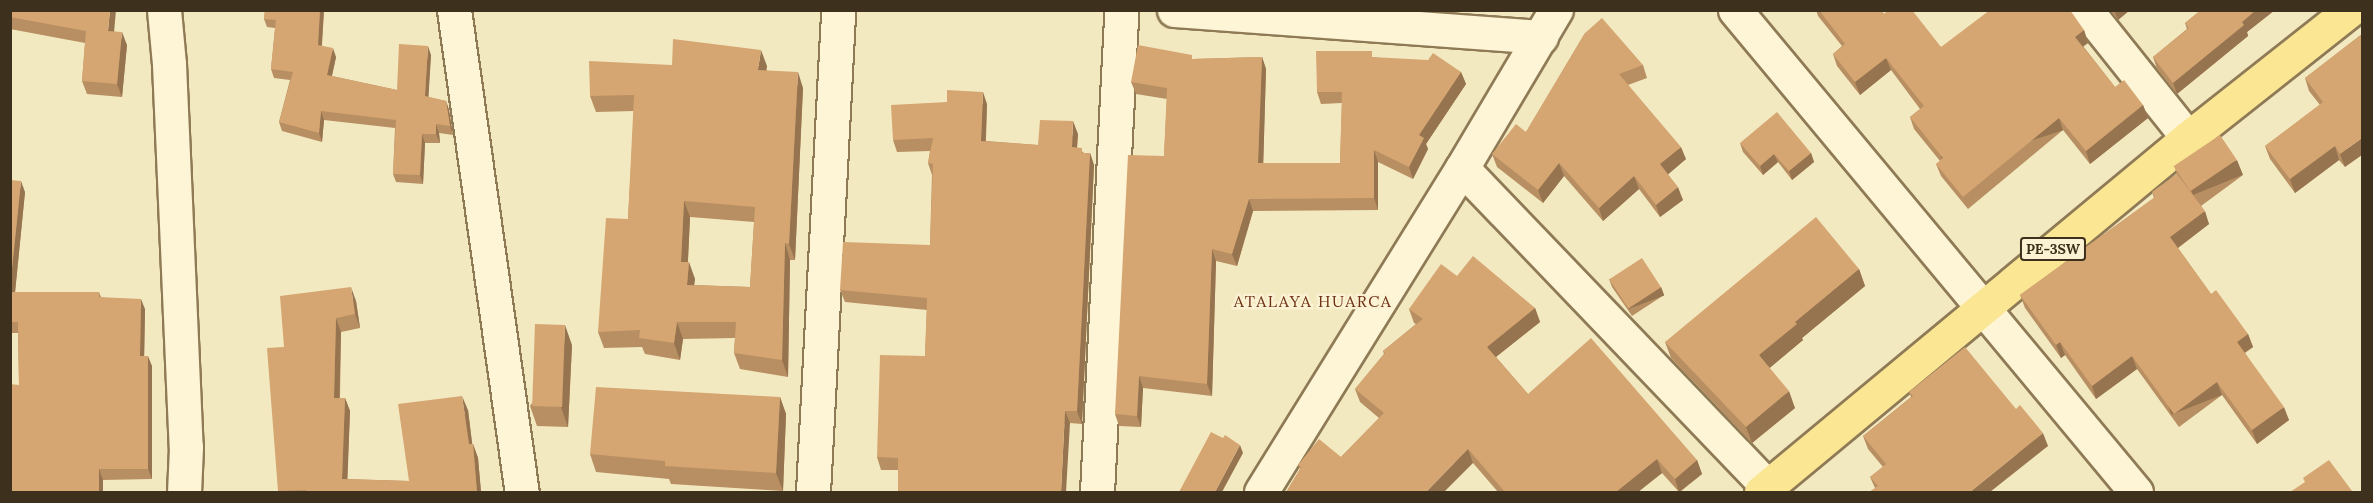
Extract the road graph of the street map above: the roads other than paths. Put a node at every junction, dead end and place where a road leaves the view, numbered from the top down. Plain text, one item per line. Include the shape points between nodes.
1 (164, 10) edge
2 (454, 10) edge
3 (838, 10) edge
4 (1121, 10) edge
5 (1174, 10) edge
6 (1736, 10) edge
7 (2086, 10) edge
8 (2350, 10) edge
9 (1548, 24) edge
10 (2188, 138) junction
11 (1462, 168) junction
12 (1981, 308) junction
13 (1764, 489) edge
14 (184, 492) edge
15 (522, 492) edge
16 (813, 492) edge
17 (1097, 492) edge
18 (1261, 492) edge
19 (2136, 492) edge

1 - 14 street via 185,435
2 - 15 street
3 - 16 street
4 - 17 street
5 - 9 street
6 - 12 street
7 - 10 street
8 - 10 main road, PE-3SW
9 - 11 street
10 - 12 main road, PE-3SW
11 - 13 street
11 - 18 street
12 - 13 main road, PE-3SW
12 - 19 street

